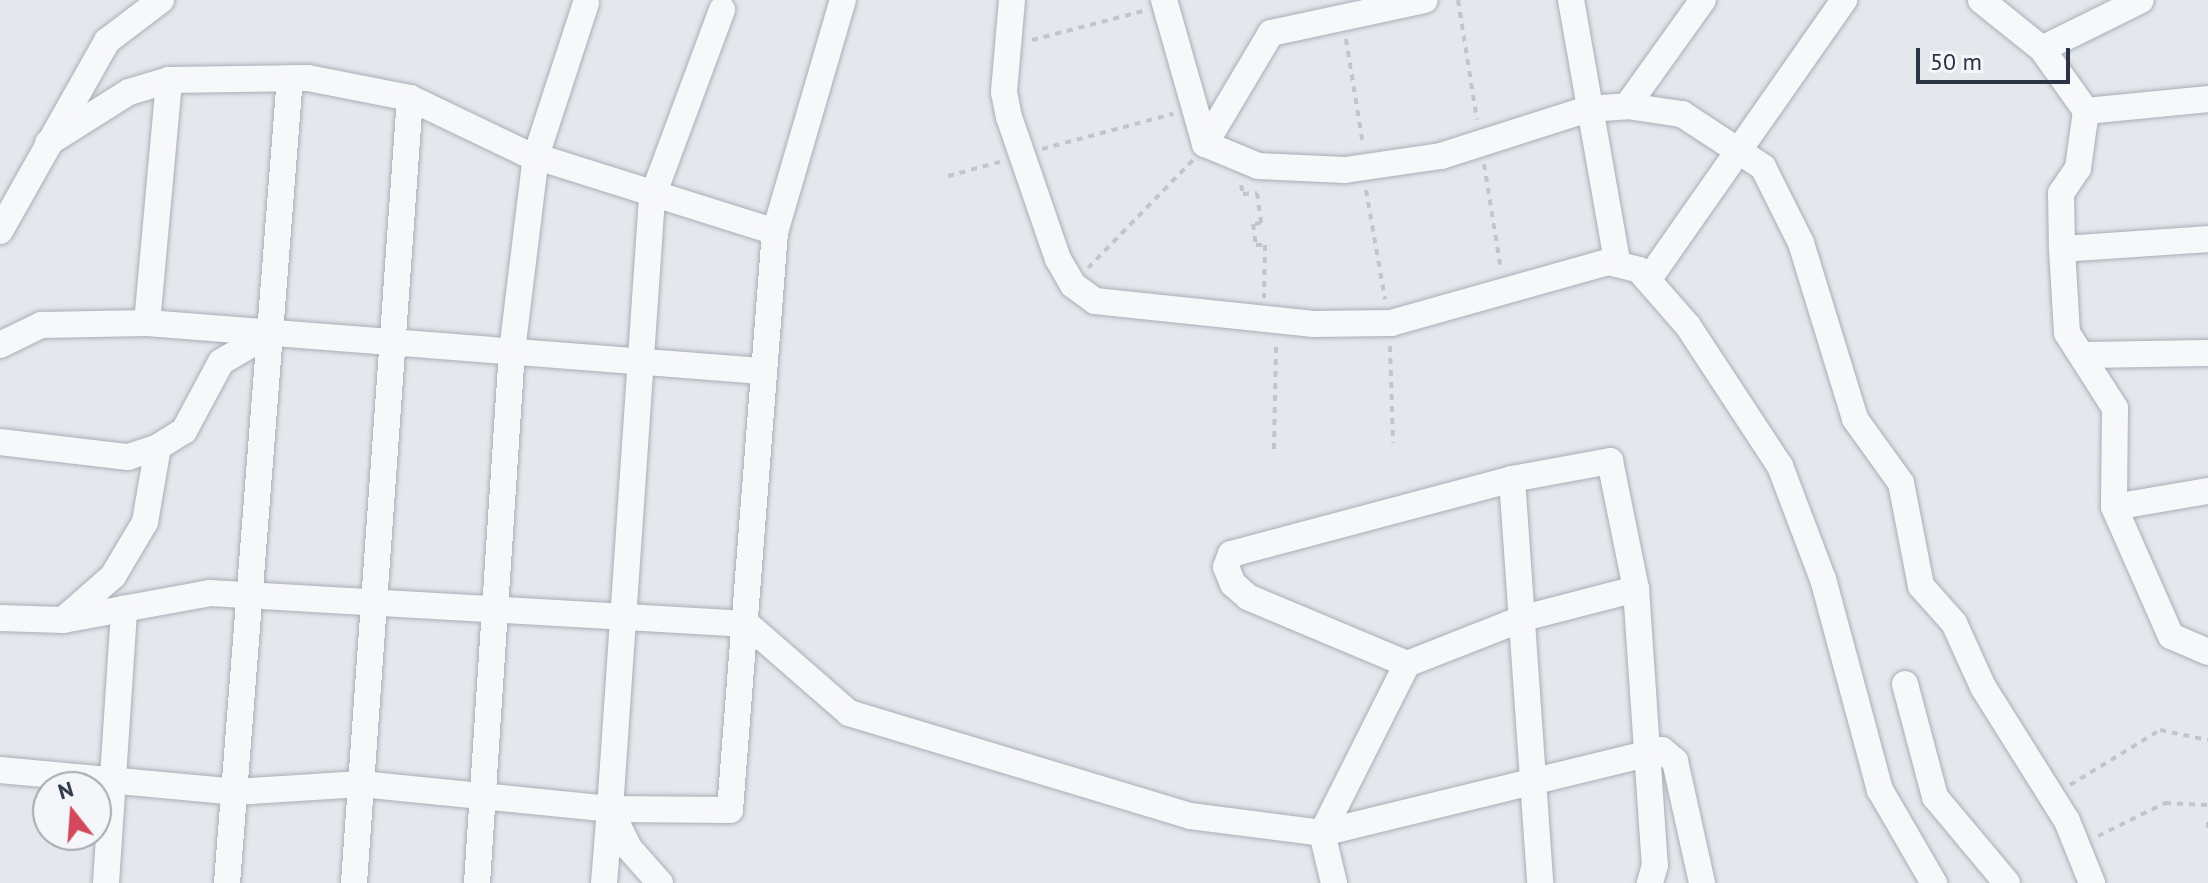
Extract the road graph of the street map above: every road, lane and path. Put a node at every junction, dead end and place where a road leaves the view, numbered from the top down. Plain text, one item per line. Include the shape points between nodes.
1 (161, 0) edge
2 (843, 0) edge
3 (1012, 0) edge
4 (1425, 0) edge
5 (1571, 0) edge
6 (1703, 0) edge
7 (1844, 0) edge
8 (1981, 0) edge
9 (2141, 0) edge
10 (586, 3) dead end
11 (1158, 4) edge
12 (722, 10) dead end
13 (1330, 16) edge
14 (1017, 44) dead end
15 (2042, 49) junction
16 (290, 78) junction
17 (169, 80) junction
18 (410, 98) junction
19 (2208, 99) edge
20 (1627, 106) junction
21 (1588, 109) junction
22 (2086, 111) junction
23 (1180, 112) dead end
24 (48, 143) junction
25 (1737, 147) junction
26 (1038, 150) dead end
27 (1200, 151) junction
28 (536, 156) junction
29 (1365, 158) dead end
30 (1012, 159) dead end
31 (948, 176) dead end
32 (1252, 176) dead end
33 (1369, 180) dead end
34 (652, 198) junction
35 (0, 231) edge
36 (775, 232) junction
37 (2208, 239) edge
38 (2062, 249) junction
39 (1617, 262) junction
40 (1079, 278) dead end
41 (1648, 280) junction
42 (1265, 311) dead end
43 (1387, 312) dead end
44 (147, 323) junction
45 (272, 332) junction
46 (1276, 335) dead end
47 (1395, 340) dead end
48 (393, 342) junction
49 (0, 345) edge
50 (512, 351) junction
51 (2208, 353) edge
52 (2083, 355) junction
53 (641, 361) junction
54 (761, 371) junction
55 (0, 442) edge
56 (1393, 443) dead end
57 (158, 447) junction
58 (1274, 449) dead end
59 (1512, 479) junction
60 (2208, 491) edge
61 (2114, 507) junction
62 (1636, 589) junction
63 (249, 595) junction
64 (374, 601) junction
65 (494, 608) junction
66 (124, 609) junction
67 (624, 616) junction
68 (0, 618) edge
69 (1524, 618) junction
70 (63, 620) junction
71 (747, 624) junction
72 (2208, 652) edge
73 (1407, 664) junction
74 (1905, 684) dead end
75 (2208, 740) edge
76 (1642, 751) junction
77 (0, 770) edge
78 (1534, 779) junction
79 (116, 782) junction
80 (361, 784) junction
81 (481, 791) junction
82 (235, 792) junction
83 (2057, 793) dead end
84 (2208, 805) edge
85 (610, 809) junction
86 (2208, 822) edge
87 (2208, 829) edge
88 (1322, 833) junction
89 (2086, 842) dead end
90 (106, 883) edge
91 (227, 883) edge
92 (354, 883) edge
93 (477, 883) edge
94 (604, 883) edge
95 (660, 883) edge
96 (1334, 883) edge
97 (1540, 883) edge
98 (1650, 883) edge
99 (1702, 883) edge
100 (1934, 883) edge
101 (2007, 883) edge
102 (2092, 883) edge

1 - 24 street via 107,41
2 - 36 street
3 - 39 street via 1009,117 1058,259 1073,285 1095,301 1314,324 1391,323
4 - 13 street
5 - 21 street
6 - 20 street
7 - 25 street
8 - 15 street
9 - 15 street
10 - 28 street
11 - 14 path
11 - 27 street
12 - 34 street
13 - 27 street via 1271,33
13 - 29 path
15 - 22 street
16 - 17 street
16 - 18 street
16 - 45 street
17 - 24 street via 129,92
17 - 44 street
18 - 28 street
18 - 48 street
19 - 22 street
20 - 21 street
20 - 25 street via 1682,114
21 - 27 street via 1481,147 1345,170 1258,166
21 - 39 street
22 - 38 street via 2078,168 2061,193
23 - 26 path
24 - 35 street
25 - 41 street
25 - 102 street via 1763,167 1801,243 1855,419 1901,483 1921,586 1954,623 1983,687 2067,821
27 - 40 path
28 - 34 street
28 - 50 street
30 - 31 path
32 - 42 path via 1241,184 1243,194 1257,193 1261,223 1253,224 1256,245 1265,245
33 - 43 path via 1359,181 1366,186
34 - 36 street
34 - 53 street
36 - 54 street
37 - 38 street
38 - 52 street via 2067,333
39 - 41 street
41 - 100 street via 1780,466 1823,579 1880,790
44 - 45 street
44 - 49 street via 41,325
45 - 48 street
45 - 57 street via 221,362 184,431
45 - 63 street
46 - 58 path
47 - 56 path
48 - 50 street
48 - 64 street
50 - 53 street
50 - 65 street
51 - 52 street
52 - 61 street via 2115,408
53 - 54 street
53 - 67 street
54 - 71 street
55 - 57 street via 128,457
57 - 70 street via 145,522 113,576
59 - 62 street via 1610,461
59 - 69 street
59 - 73 street via 1231,554 1226,567 1233,584 1248,597
60 - 61 street
61 - 72 street via 2171,636
62 - 69 street
62 - 76 street
63 - 64 street
63 - 66 street via 210,593
63 - 82 street
64 - 65 street
64 - 80 street
65 - 67 street
65 - 81 street
66 - 70 street
66 - 79 street
67 - 71 street
67 - 85 street
68 - 70 street
69 - 73 street
69 - 78 street
71 - 85 street via 730,810
71 - 88 street via 849,713 1190,816
73 - 88 street
74 - 101 street via 1935,797
75 - 83 path via 2160,730
76 - 78 street
76 - 98 street via 1655,865
76 - 99 street via 1662,750 1675,761
77 - 79 street
78 - 88 street
78 - 97 street
79 - 82 street
79 - 90 street
80 - 81 street
80 - 82 street
80 - 92 street
81 - 85 street
81 - 93 street
82 - 91 street
84 - 89 path via 2165,803
85 - 94 street
85 - 95 street via 629,848
86 - 87 path
88 - 96 street

